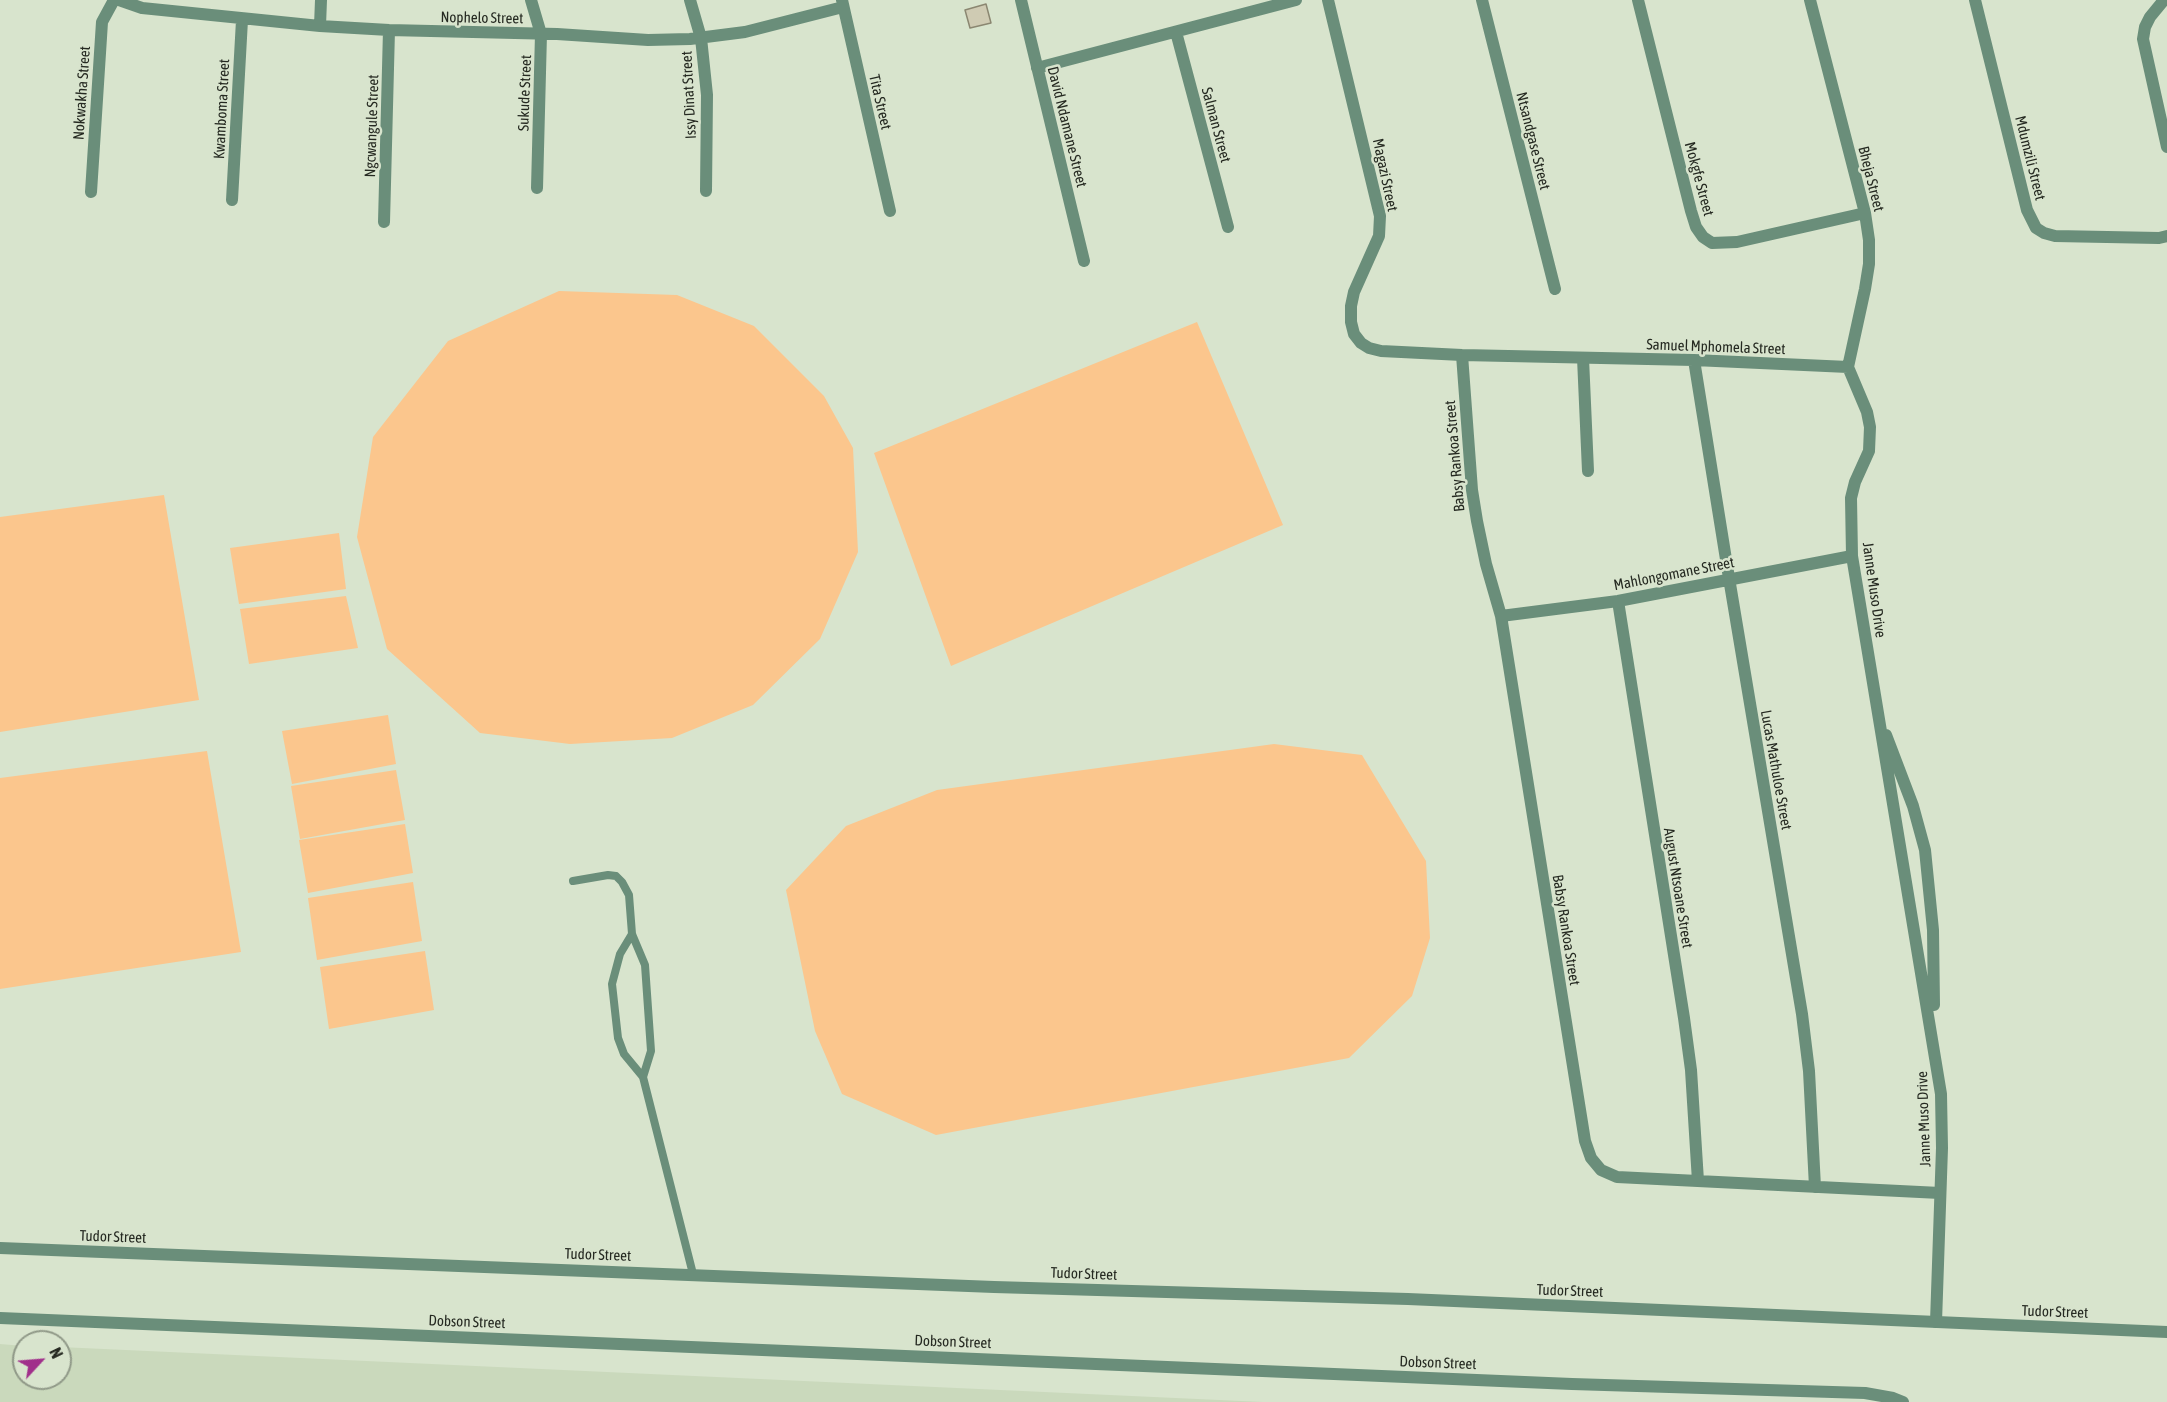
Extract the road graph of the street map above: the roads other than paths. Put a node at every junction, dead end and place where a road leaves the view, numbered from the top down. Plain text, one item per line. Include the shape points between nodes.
1 (116, 0) edge
2 (321, 0) edge
3 (531, 0) edge
4 (690, 0) edge
5 (1021, 0) edge
6 (1296, 0) edge
7 (1328, 0) edge
8 (1482, 0) edge
9 (1638, 0) edge
10 (1810, 0) edge
11 (1975, 0) edge
12 (2164, 0) edge
13 (842, 4) edge
14 (242, 20) junction
15 (320, 26) junction
16 (389, 30) junction
17 (1176, 32) junction
18 (541, 34) junction
19 (701, 38) junction
20 (1037, 68) junction
21 (2167, 147) edge
22 (537, 188) dead end
23 (706, 191) dead end
24 (91, 192) dead end
25 (232, 200) dead end
26 (890, 212) dead end
27 (1865, 213) junction
28 (384, 222) dead end
29 (1228, 227) dead end
30 (2167, 236) edge
31 (1084, 261) dead end
32 (1555, 289) dead end
33 (1369, 348) joint
34 (1462, 355) junction
35 (1583, 358) junction
36 (1694, 360) junction
37 (1848, 367) junction
38 (1588, 471) dead end
39 (1852, 556) junction
40 (1729, 578) junction
41 (1618, 601) junction
42 (1501, 616) junction
43 (1879, 717) junction
44 (573, 881) dead end
45 (632, 934) junction
46 (1934, 1044) junction
47 (643, 1077) junction
48 (1698, 1181) junction
49 (1815, 1187) junction
50 (1940, 1193) junction
51 (0, 1248) edge
52 (693, 1274) junction
53 (0, 1318) edge
54 (1936, 1322) junction
55 (2167, 1332) edge
56 (1903, 1402) edge

1 - 14 street, Nophelo Street via 142,8
1 - 24 street, Nokwakha Street via 102,22
2 - 15 street
3 - 18 street, Sukude Street
4 - 19 street, Issy Dinat Street
5 - 20 street, David Ndamane Street
6 - 17 street
7 - 33 street, Magazi Street via 1380,216 1379,236 1351,306 1354,334
8 - 32 street, Ntsandgase Street
9 - 27 street, Mokgfe Street via 1691,211 1703,237 1712,243 1737,242
10 - 27 street, Bheja Street
11 - 30 street, Mdumzili Street via 2027,210 2036,228 2055,236
12 - 21 street via 2150,17 2143,39
13 - 19 street, Nophelo Street via 745,32
13 - 26 street, Tita Street
14 - 15 street, Nophelo Street
14 - 25 street, Kwamboma Street
15 - 16 street, Nophelo Street
16 - 18 street, Nophelo Street
16 - 28 street, Ngcwangule Street
17 - 20 street
17 - 29 street, Salman Street
18 - 19 street, Nophelo Street via 648,40
18 - 22 street, Sukude Street
19 - 23 street, Issy Dinat Street via 707,95
20 - 31 street, David Ndamane Street
27 - 37 street, Bheja Street via 1869,264
33 - 34 street, Samuel Mphomela Street
34 - 35 street, Samuel Mphomela Street
34 - 42 street, Babsy Rankoa Street via 1472,490
35 - 36 street, Samuel Mphomela Street
35 - 38 street
36 - 37 street, Samuel Mphomela Street
36 - 40 street, Lucas Mathuloe Street
37 - 39 street, Janne Muso Drive via 1870,427 1869,451 1851,498
39 - 40 street, Mahlongomane Street
39 - 43 street, Janne Muso Drive
40 - 41 street, Mahlongomane Street
40 - 49 street, Lucas Mathuloe Street via 1802,1014
41 - 42 street, Mahlongomane Street
41 - 48 street, August Ntsoane Street via 1690,1060
42 - 48 street, Babsy Rankoa Street via 1585,1141 1601,1170 1617,1177
43 - 46 street, Janne Muso Drive
43 - 46 street, Janne Muso Drive via 1913,806 1925,850 1933,930
44 - 45 lane via 616,876 629,895
45 - 47 lane via 645,965 651,1051
45 - 47 lane via 620,954 612,984 618,1038 624,1054
46 - 50 street, Janne Muso Drive via 1941,1094
47 - 52 lane
48 - 49 street, Babsy Rankoa Street
49 - 50 street, Babsy Rankoa Street
50 - 54 street, Janne Muso Drive
51 - 52 street, Tudor Street
52 - 54 street, Tudor Street
53 - 56 street, Dobson Street via 1865,1393
54 - 55 street, Tudor Street

